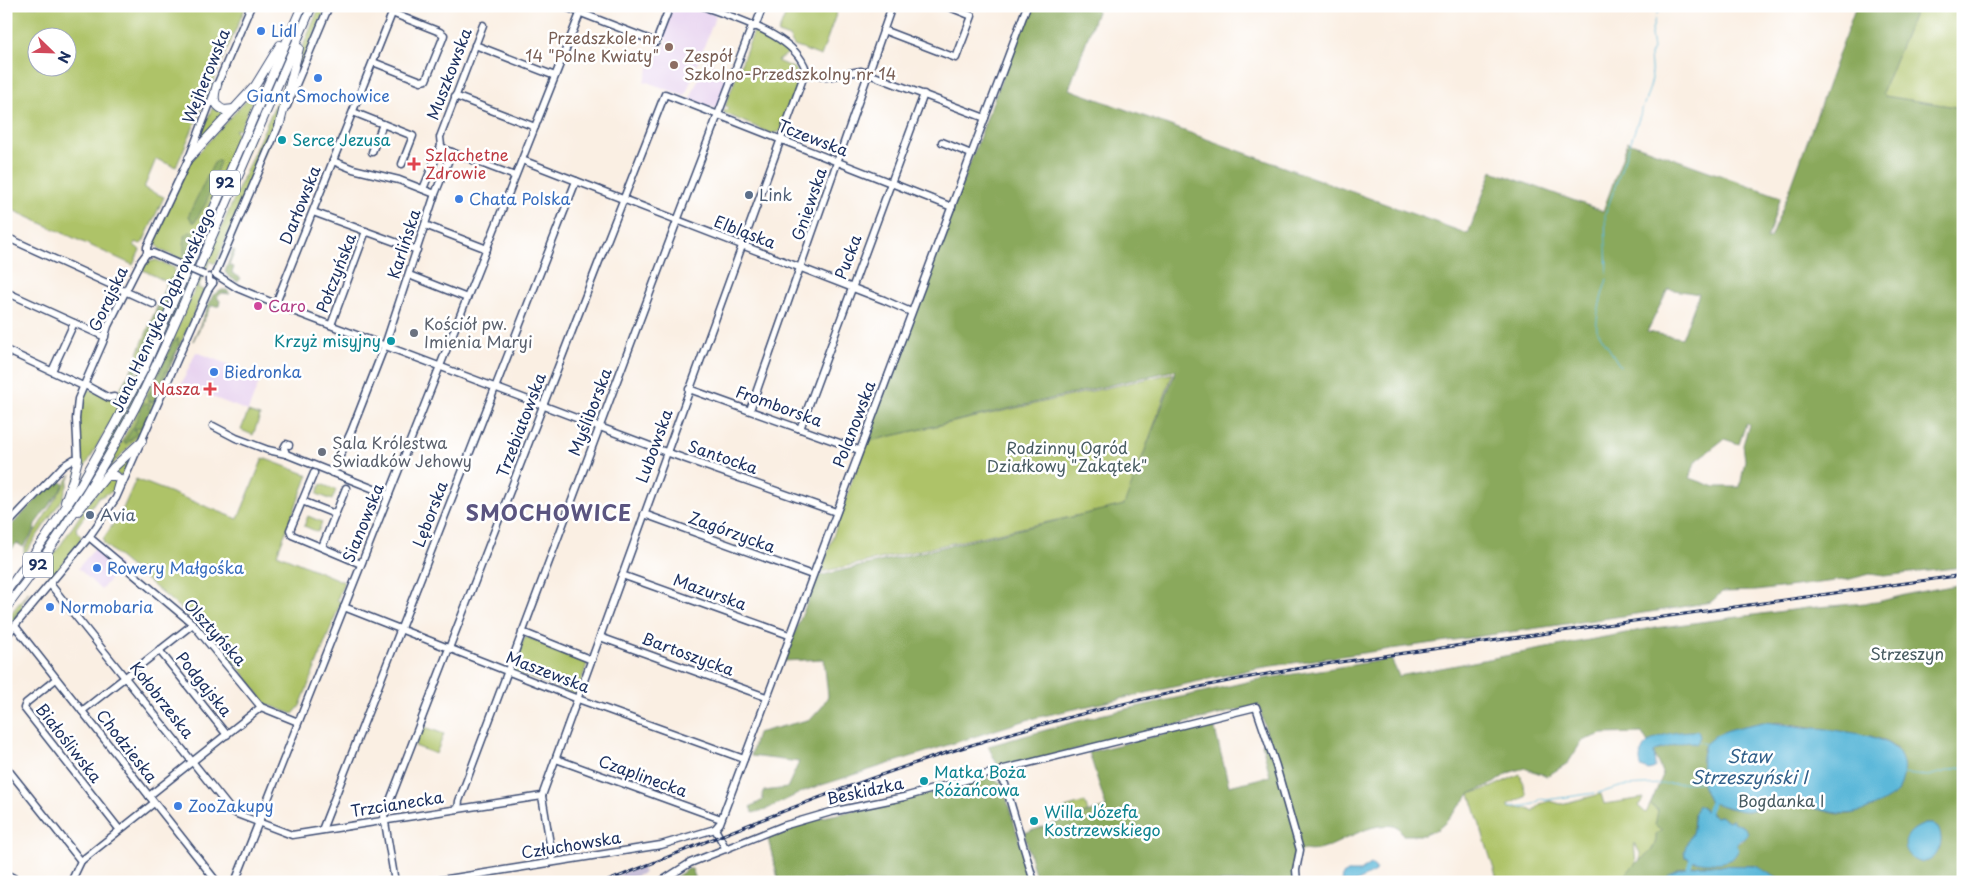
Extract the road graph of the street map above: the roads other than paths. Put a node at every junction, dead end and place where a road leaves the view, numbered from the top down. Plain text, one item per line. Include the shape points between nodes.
1 (251, 6) edge
2 (312, 6) edge
3 (329, 6) edge
4 (563, 6) edge
5 (670, 6) edge
6 (703, 6) edge
7 (763, 6) edge
8 (892, 6) edge
9 (947, 6) edge
10 (1027, 6) edge
11 (393, 9) edge
12 (300, 10) edge
13 (581, 10) edge
14 (722, 10) edge
15 (308, 17) junction
16 (483, 25) dead end
17 (754, 27) junction
18 (883, 30) junction
19 (475, 45) junction
20 (372, 62) junction
21 (806, 70) junction
22 (868, 72) junction
23 (555, 76) junction
24 (217, 85) junction
25 (665, 94) joint
26 (924, 94) junction
27 (456, 96) junction
28 (234, 109) junction
29 (353, 112) junction
30 (718, 115) junction
31 (985, 118) junction
32 (280, 123) junction
33 (383, 124) junction
34 (535, 127) junction
35 (780, 139) junction
36 (942, 142) dead end
37 (441, 146) junction
38 (372, 152) dead end
39 (452, 152) junction
40 (971, 154) junction
41 (189, 158) junction
42 (522, 160) junction
43 (333, 161) junction
44 (838, 162) junction
45 (402, 164) dead end
46 (515, 176) junction
47 (576, 181) junction
48 (891, 183) junction
49 (423, 190) junction
50 (435, 194) junction
51 (623, 199) junction
52 (952, 207) junction
53 (312, 212) junction
54 (677, 221) junction
55 (425, 225) junction
56 (366, 231) junction
57 (6, 236) edge
58 (741, 246) junction
59 (487, 249) junction
60 (417, 250) junction
61 (147, 253) junction
62 (801, 268) junction
63 (211, 275) junction
64 (409, 275) junction
65 (214, 283) junction
66 (238, 288) junction
67 (851, 288) junction
68 (6, 292) edge
69 (126, 292) junction
70 (467, 298) junction
71 (276, 303) junction
72 (153, 304) dead end
73 (911, 312) junction
74 (74, 323) junction
75 (331, 325) junction
76 (105, 337) junction
77 (385, 345) junction
78 (6, 350) edge
79 (440, 366) junction
80 (52, 371) junction
81 (85, 386) junction
82 (495, 387) junction
83 (689, 389) junction
84 (114, 397) dead end
85 (543, 404) junction
86 (750, 410) junction
87 (213, 426) dead end
88 (600, 426) junction
89 (800, 429) junction
90 (142, 441) junction
91 (289, 444) dead end
92 (859, 450) junction
93 (666, 452) junction
94 (286, 454) junction
95 (78, 459) junction
96 (314, 473) dead end
97 (332, 473) junction
98 (108, 476) junction
99 (346, 488) dead end
100 (117, 490) dead end
101 (389, 495) junction
102 (302, 501) junction
103 (836, 512) junction
104 (335, 514) junction
105 (644, 514) junction
106 (60, 516) junction
107 (68, 521) junction
108 (6, 526) edge
109 (89, 536) junction
110 (322, 547) junction
111 (361, 564) junction
112 (622, 575) junction
113 (812, 575) junction
114 (50, 584) junction
115 (6, 591) edge
116 (6, 608) edge
117 (344, 608) junction
118 (193, 624) junction
119 (15, 626) junction
120 (400, 630) junction
121 (522, 632) junction
122 (789, 635) junction
123 (6, 636) edge
124 (600, 637) junction
125 (449, 648) junction
126 (159, 650) junction
127 (592, 660) junction
128 (508, 672) junction
129 (126, 676) junction
130 (56, 679) junction
131 (766, 697) junction
132 (578, 699) junction
133 (261, 707) junction
134 (82, 711) junction
135 (298, 722) junction
136 (227, 735) junction
137 (744, 759) junction
138 (556, 760) junction
139 (192, 762) junction
140 (6, 766) edge
141 (997, 775) junction
142 (149, 796) junction
143 (542, 796) junction
144 (154, 803) junction
145 (458, 809) junction
146 (385, 820) junction
147 (721, 820) junction
148 (259, 822) junction
149 (119, 829) junction
150 (715, 829) junction
151 (322, 830) junction
152 (726, 849) junction
153 (81, 861) junction
154 (553, 862) junction
155 (6, 874) edge
156 (21, 882) edge
157 (70, 882) edge
158 (217, 882) edge
159 (235, 882) edge
160 (395, 882) edge
161 (429, 882) edge
162 (660, 882) edge
163 (1034, 882) edge
164 (1297, 882) edge

1 - 24 street, Wejherowska
2 - 15 main road, Jana Henryka Dąbrowskiego / 92
3 - 32 street, Jana Henryka Dąbrowskiego
4 - 13 street
5 - 13 street via 656,42
6 - 14 street
7 - 17 street, Myśliborska
8 - 18 street, Gniewska
9 - 18 street via 972,16 956,58
10 - 31 street, Polanowska
11 - 20 street, Darłowska
11 - 20 street via 440,32 443,38 426,80 421,81
12 - 28 main road via 264,73
12 - 106 main road, Jana Henryka Dąbrowskiego / 92 via 151,354 104,445
13 - 23 street, Sianowska
14 - 17 street
15 - 32 main road
15 - 107 main road, Jana Henryka Dąbrowskiego / 92 via 159,358 116,442
16 - 19 street, Muszkowska
17 - 21 street via 775,35 786,44 800,57
17 - 30 street, Myśliborska
18 - 22 street, Gniewska
19 - 23 street
19 - 27 street, Muszkowska
20 - 29 street, Darłowska
21 - 22 street via 826,76
21 - 35 street, Lubowska
22 - 26 street
22 - 44 street, Gniewska
23 - 34 street, Sianowska
24 - 28 main road via 216,104 224,110
24 - 41 street, Wejherowska
25 - 30 street, Tczewska
25 - 51 street, Trzebiatowska
26 - 31 street
26 - 48 street, Pucka
27 - 34 street
27 - 37 street, Muszkowska via 440,137
28 - 41 main road
29 - 33 street
29 - 43 street, Darłowska
30 - 35 street, Tczewska
30 - 54 street, Myśliborska
31 - 40 street, Polanowska
32 - 63 street, Jana Henryka Dąbrowskiego
33 - 38 street
33 - 45 street via 414,136
34 - 42 street, Sianowska
35 - 44 street, Tczewska
35 - 58 street, Lubowska
36 - 40 street
37 - 39 street
37 - 49 street, Muszkowska
39 - 46 street
39 - 50 street, Karlińska
40 - 52 street, Polanowska
41 - 61 street, Gorajska
42 - 46 street, Sianowska
42 - 47 street, Elbląska via 569,175
43 - 49 street
43 - 53 street, Darłowska
44 - 48 street, Tczewska
44 - 62 street, Gniewska
46 - 59 street, Sianowska
47 - 51 street, Elbląska
47 - 82 street, Lęborska
48 - 52 street, Tczewska
48 - 67 street, Pucka
49 - 50 street
50 - 55 street, Karlińska
51 - 54 street, Elbląska
51 - 85 street, Trzebiatowska
52 - 73 street, Polanowska
53 - 56 street
53 - 71 street, Darłowska
54 - 58 street, Elbląska
54 - 88 street, Myśliborska
55 - 59 street
55 - 60 street, Karlińska
56 - 60 street
56 - 75 street, Połczyńska
57 - 69 street
58 - 62 street, Elbląska
58 - 83 street, Lubowska
59 - 70 street, Sianowska
60 - 64 street, Karlińska
61 - 63 street, Santocka, bridge via 153,252
61 - 69 street, Gorajska
62 - 67 street, Elbląska
62 - 86 street, Gniewska
63 - 65 street via 209,280
63 - 66 street, Santocka
64 - 70 street
64 - 77 street, Karlińska
65 - 66 street, Santocka
65 - 90 street, Jana Henryka Dąbrowskiego via 208,290
66 - 71 street, Santocka
67 - 73 street, Elbląska
67 - 89 street, Pucka
68 - 74 street
69 - 72 street
69 - 76 street, Gorajska
70 - 79 street, Sianowska
71 - 75 street, Santocka
73 - 92 street, Polanowska
74 - 76 street
74 - 80 street
75 - 77 street, Santocka
76 - 81 street, Gorajska
77 - 79 street, Santocka
77 - 97 street, Karlińska
78 - 80 street
79 - 82 street, Santocka
79 - 101 street, Sianowska
80 - 81 street
81 - 84 street via 109,398
81 - 95 street, Gorajska via 76,408
82 - 85 street, Santocka
82 - 120 street, Lęborska
83 - 86 street, Fromborska
83 - 93 street, Lubowska
85 - 88 street, Santocka
85 - 125 street, Trzebiatowska
86 - 89 street, Fromborska
87 - 94 street via 268,450
88 - 93 street, Santocka
88 - 121 street, Myśliborska
89 - 92 street, Fromborska
90 - 98 main road
90 - 109 street, Jana Henryka Dąbrowskiego via 116,498
91 - 94 street via 284,448
92 - 103 street, Polanowska
93 - 103 street, Santocka
93 - 105 street, Lubowska
94 - 97 street
95 - 106 main road
95 - 108 street via 63,466
96 - 102 street
97 - 101 street
98 - 100 main road via 116,476 120,480
98 - 107 main road
99 - 104 street
101 - 111 street, Sianowska
102 - 104 street
102 - 110 street via 290,533
103 - 113 street, Polanowska
104 - 110 street
105 - 112 street, Lubowska
105 - 113 street, Zagórzycka
106 - 115 main road, Jana Henryka Dąbrowskiego / 92
107 - 116 main road, Jana Henryka Dąbrowskiego / 92
109 - 114 street, Jana Henryka Dąbrowskiego
109 - 118 street, Olsztyńska
110 - 111 street
111 - 117 street, Sianowska
112 - 122 street, Mazurska
112 - 124 street, Lubowska
113 - 122 street, Polanowska
114 - 119 street, Jana Henryka Dąbrowskiego
114 - 129 street, Kołobrzeska
117 - 120 street, Maszewska
117 - 135 street, Sianowska
118 - 126 street
118 - 133 street, Olsztyńska
119 - 123 street, Jana Henryka Dąbrowskiego
119 - 130 street, Chodzieska
120 - 125 street, Maszewska
120 - 151 street, Lęborska
121 - 127 street
121 - 128 street, Myśliborska
122 - 131 street, Polanowska
124 - 127 street, Lubowska
124 - 131 street, Bartoszycka
125 - 128 street, Maszewska
125 - 146 street, Trzebiatowska
126 - 129 street
126 - 136 street, Podgajska
127 - 132 street, Lubowska
128 - 132 street, Maszewska
128 - 145 street, Myśliborska
129 - 134 street
129 - 139 street, Kołobrzeska
130 - 134 street, Chodzieska
130 - 149 street, Białośliwska via 24,708
131 - 137 street, Polanowska
132 - 137 street, Maszewska
132 - 138 street, Lubowska
133 - 135 street, Olsztyńska
133 - 136 street
134 - 142 street, Chodzieska
135 - 148 street, Sianowska
136 - 139 street
137 - 147 street, Polanowska
138 - 143 street, Lubowska
138 - 147 street, Czaplinecka
139 - 142 street
139 - 148 street, Kołobrzeska via 233,812
140 - 153 street
141 - 152 street, Beskidzka via 983,774 904,797 825,814 783,826
141 - 163 street via 1005,784
141 - 164 street, Beskidzka via 1004,769 1256,707 1300,850
142 - 144 street, Chodzieska
143 - 145 street, Trzcianecka
143 - 154 street
144 - 149 street
144 - 158 street, Chodzieska
145 - 146 street, Trzcianecka
146 - 151 street, Trzcianecka
146 - 160 street, Trzebiatowska
147 - 150 street, Polanowska
148 - 151 street, Trzcianecka via 292,835
148 - 159 street, Sianowska
149 - 153 street
150 - 152 street
150 - 154 street, Człuchowska via 667,844
152 - 162 street, Beskidzka via 690,863
153 - 157 street
154 - 161 street, Człuchowska
155 - 156 street

